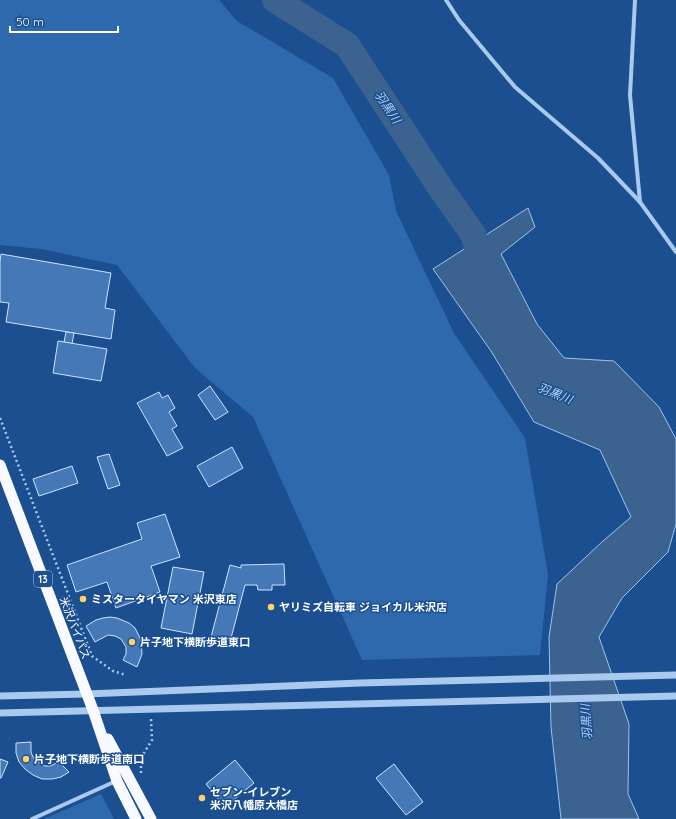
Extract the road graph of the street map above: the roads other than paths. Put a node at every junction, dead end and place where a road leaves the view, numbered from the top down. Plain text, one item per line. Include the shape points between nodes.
1 (446, 0) edge
2 (635, 0) edge
3 (640, 202) junction
4 (676, 252) edge
5 (0, 465) edge
6 (676, 675) edge
7 (86, 694) junction
8 (0, 696) edge
9 (676, 696) edge
10 (93, 710) junction
11 (0, 713) edge
12 (117, 781) junction
13 (32, 819) edge
14 (136, 819) edge
15 (151, 819) edge

1 - 3 street via 459,20 515,87 598,158
2 - 3 street via 630,95
3 - 4 street
5 - 7 highway, 米沢バイパス / 13
6 - 7 street via 360,683
7 - 8 street
7 - 10 highway, 米沢バイパス / 13
9 - 10 street
10 - 11 street
10 - 12 highway, 米沢バイパス / 13
10 - 15 highway, 米沢バイパス / 13
12 - 13 street
12 - 14 highway, 米沢バイパス / 13

